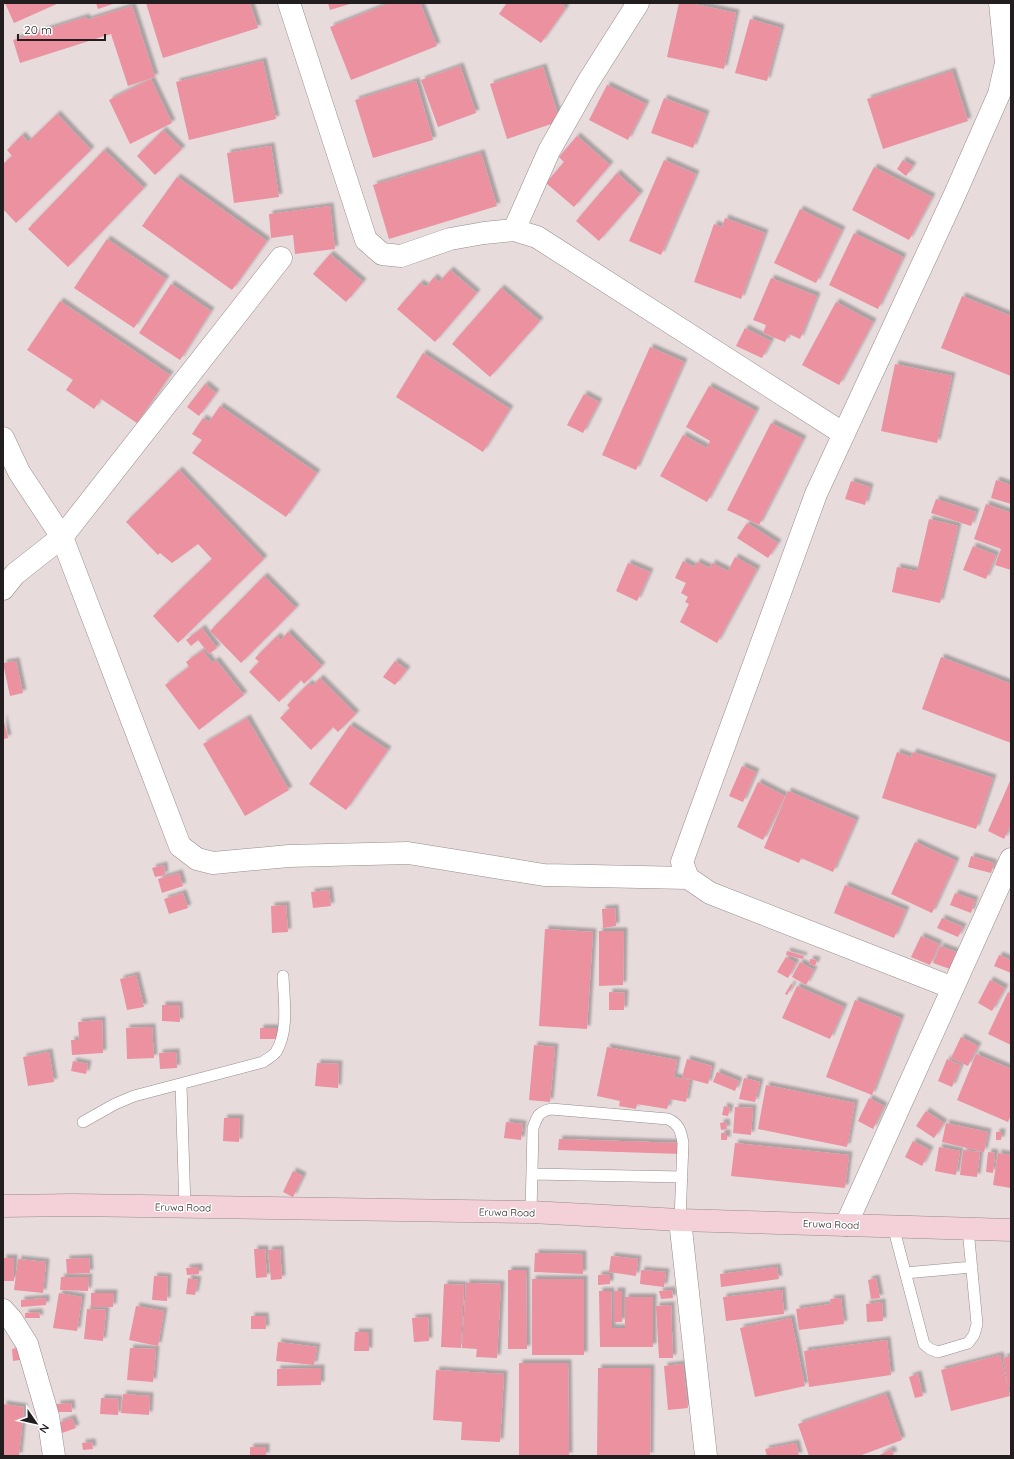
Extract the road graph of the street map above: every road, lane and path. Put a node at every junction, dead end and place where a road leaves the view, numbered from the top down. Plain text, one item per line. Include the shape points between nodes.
1 (289, 3) edge
2 (638, 3) edge
3 (1000, 3) edge
4 (1005, 96) edge
5 (514, 230) junction
6 (281, 258) dead end
7 (844, 434) junction
8 (3, 438) edge
9 (62, 537) junction
10 (3, 589) edge
11 (1011, 859) edge
12 (688, 878) junction
13 (283, 976) dead end
14 (953, 988) junction
15 (181, 1084) junction
16 (83, 1122) dead end
17 (532, 1174) junction
18 (682, 1177) junction
19 (3, 1206) edge
20 (185, 1207) junction
21 (531, 1212) junction
22 (680, 1220) junction
23 (846, 1225) junction
24 (893, 1226) junction
25 (968, 1229) junction
26 (1011, 1230) edge
27 (972, 1267) junction
28 (905, 1273) junction
29 (3, 1310) edge
30 (54, 1456) edge
31 (706, 1456) edge

1 - 5 street via 366,240 382,254 401,256 450,239
2 - 5 street via 588,82 553,144
3 - 4 street via 1006,63
4 - 7 street
5 - 7 street via 537,237
6 - 9 street
7 - 12 street via 816,494 696,822 682,862
8 - 9 street via 19,472
9 - 10 street via 15,574
9 - 12 street via 180,846 197,859 214,863 289,856 408,853 544,875
11 - 14 street
12 - 14 street via 710,894
13 - 15 lane via 282,1041 274,1053 264,1062
14 - 23 street
15 - 16 lane via 134,1096
15 - 20 lane
17 - 18 lane
17 - 18 lane via 533,1128 537,1116 551,1109 672,1120 681,1132 683,1143
17 - 21 lane
18 - 22 lane
19 - 20 main road, Eruwa Road
20 - 21 main road, Eruwa Road
21 - 22 main road, Eruwa Road
22 - 23 main road, Eruwa Road
22 - 31 street
23 - 24 main road, Eruwa Road
24 - 25 main road, Eruwa Road
24 - 28 lane
25 - 26 main road, Eruwa Road
25 - 27 lane
27 - 28 lane
27 - 28 lane via 977,1324 974,1335 968,1343 938,1352 924,1344
29 - 30 street via 27,1344 48,1416

